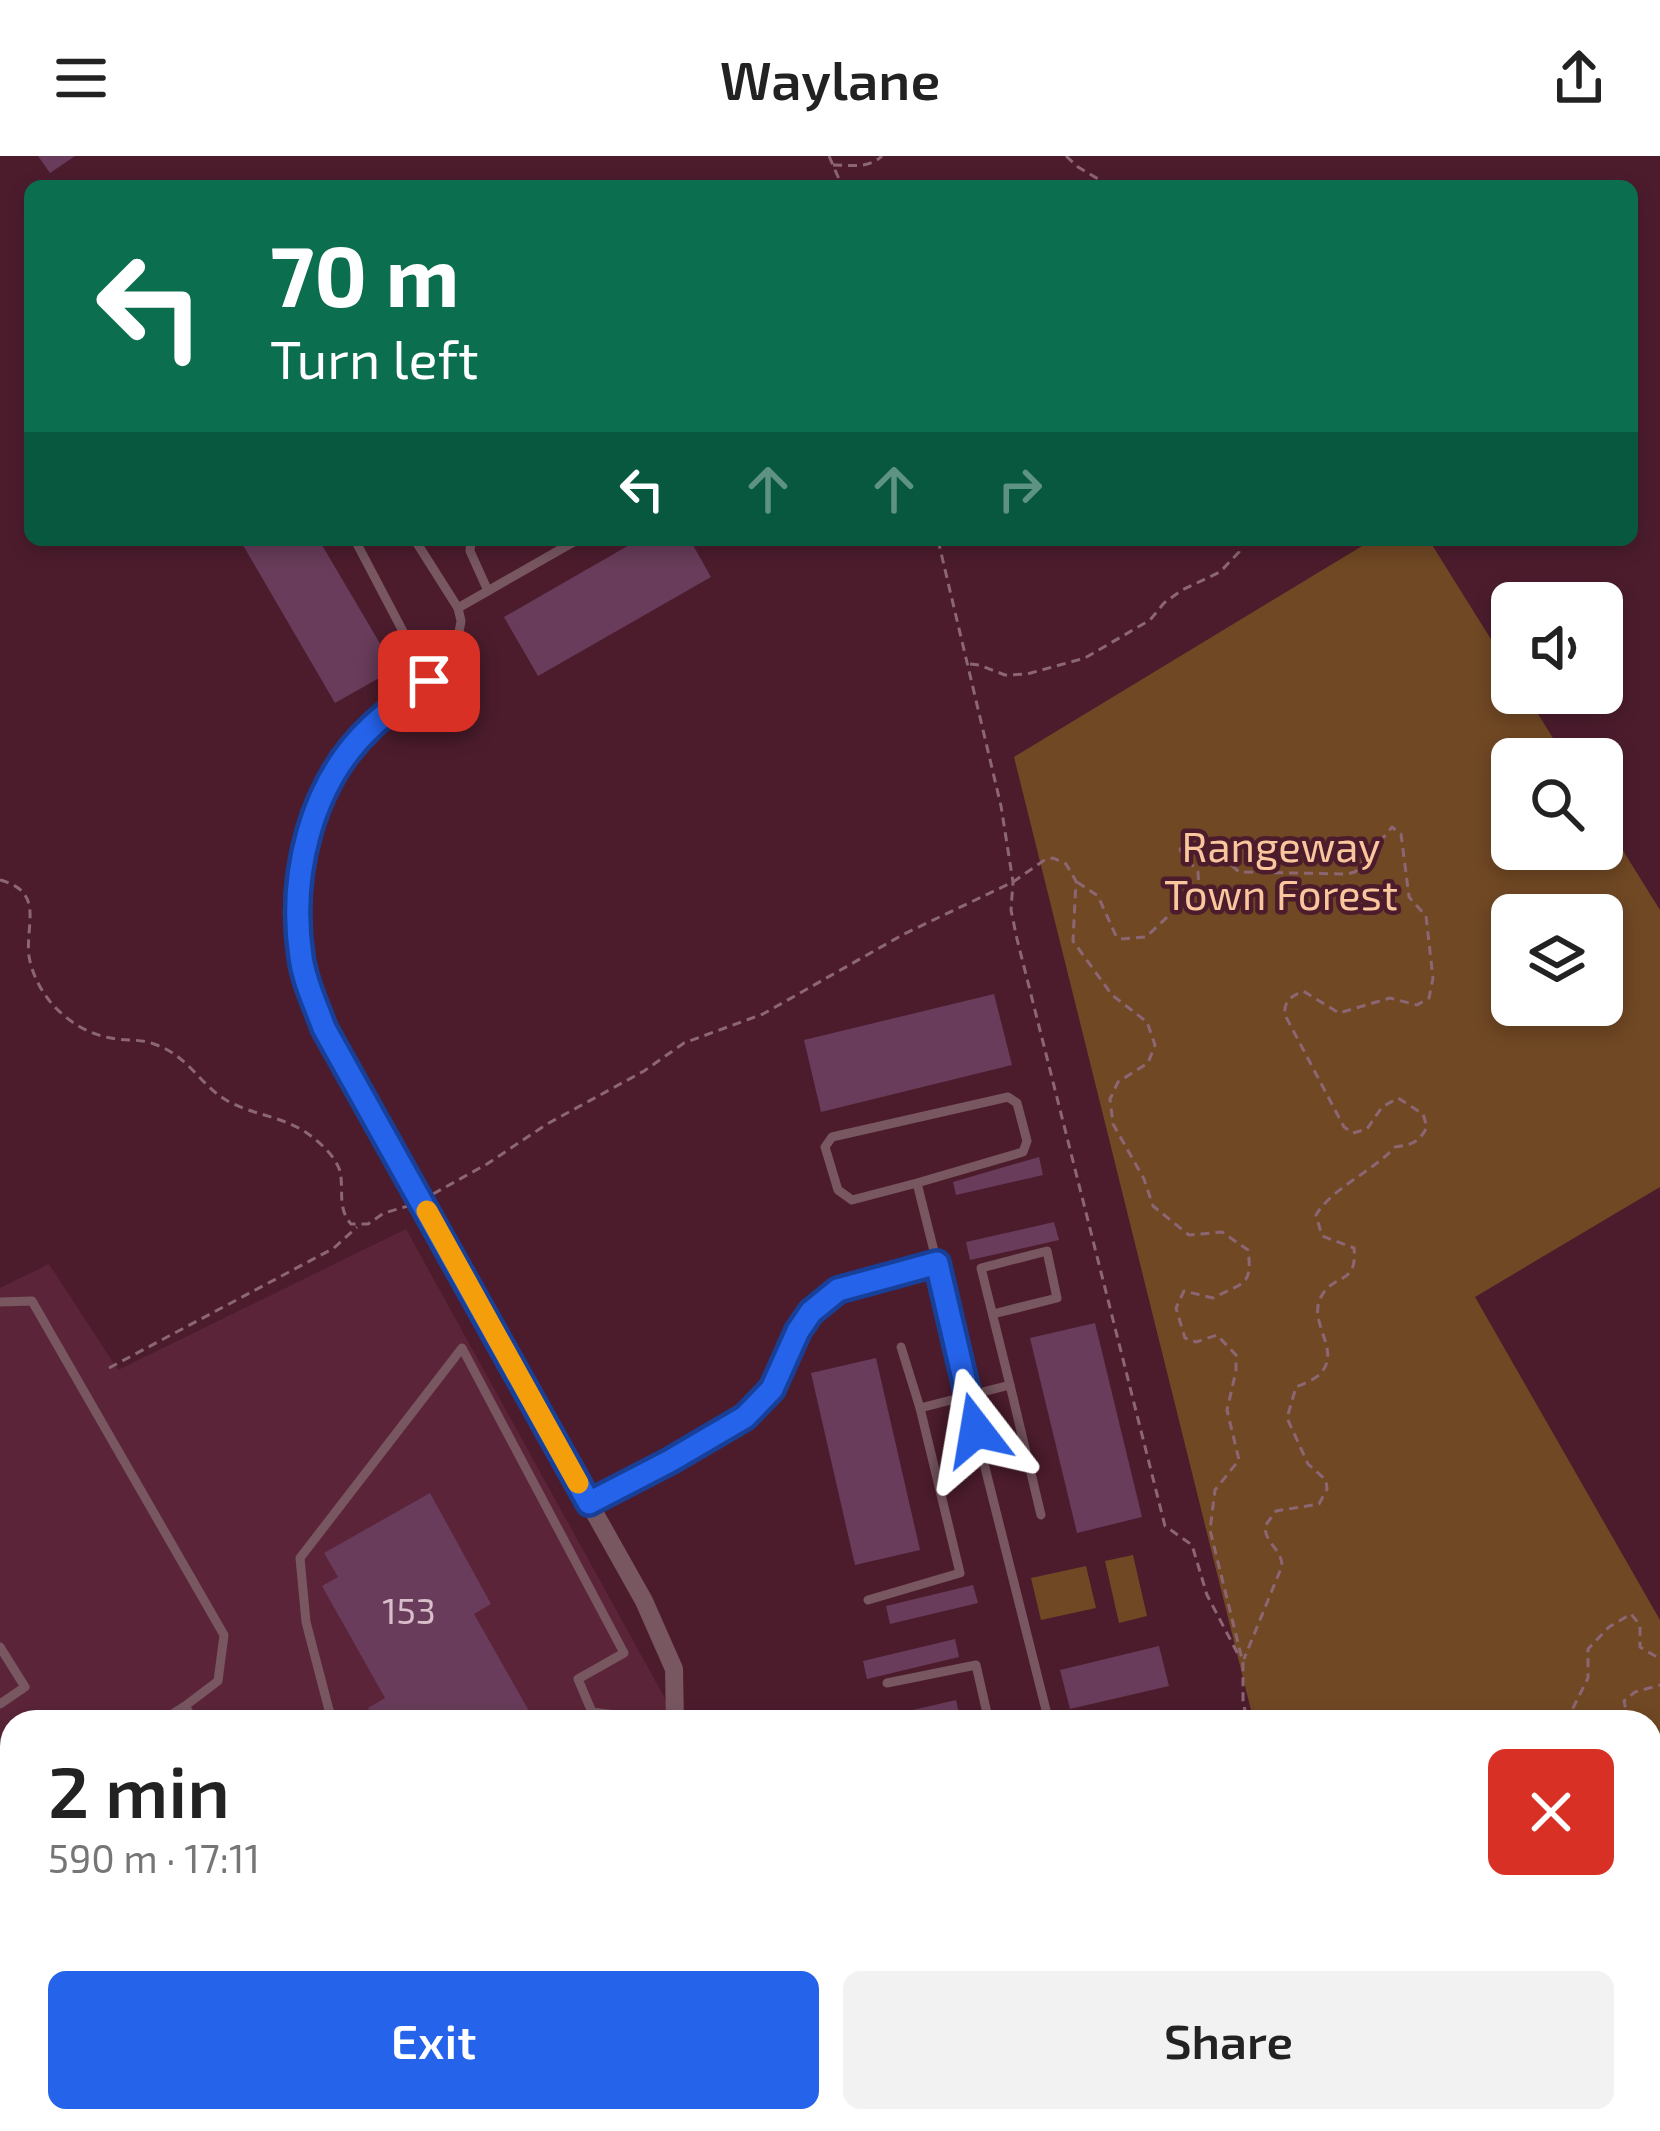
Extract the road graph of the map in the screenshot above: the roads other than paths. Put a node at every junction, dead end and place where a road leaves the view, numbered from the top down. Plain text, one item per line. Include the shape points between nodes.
1 (358, 546) edge
2 (419, 546) edge
3 (470, 546) edge
4 (567, 546) edge
5 (488, 591) junction
6 (458, 608) junction
7 (429, 681) junction
8 (917, 1183) junction
9 (443, 1243) joint
10 (937, 1263) junction
11 (0, 1303) edge
12 (993, 1314) junction
13 (901, 1347) dead end
14 (1010, 1385) junction
15 (967, 1396) junction
16 (920, 1408) junction
17 (589, 1503) junction
18 (1041, 1515) dead end
19 (868, 1600) dead end
20 (0, 1647) edge
21 (887, 1683) dead end
22 (0, 1704) edge
23 (185, 1706) junction
24 (178, 1710) edge
25 (188, 1710) edge
26 (329, 1710) edge
27 (591, 1710) edge
28 (674, 1710) edge
29 (986, 1710) edge
30 (1046, 1710) edge

1 - 7 lane
2 - 6 lane
3 - 5 lane
4 - 5 lane
5 - 6 lane
6 - 7 lane via 455,654
7 - 9 lane via 369,728 335,771 303,850 297,905 301,961 324,1028
8 - 8 lane via 852,1200 838,1190 825,1147 853,1132 1008,1097 1017,1103 1028,1141 1023,1152
8 - 10 lane
9 - 17 street
10 - 15 lane
10 - 17 lane via 838,1290 811,1312 772,1389 745,1417
11 - 23 lane via 32,1301 224,1635 218,1681
12 - 12 lane via 981,1268 1047,1251 1057,1298
12 - 14 lane
13 - 16 lane
14 - 15 lane
14 - 18 lane
15 - 16 lane
15 - 30 lane
16 - 19 lane via 959,1573
17 - 28 street via 674,1669
20 - 22 lane via 25,1687
21 - 29 lane via 976,1665
23 - 24 lane
23 - 25 lane
26 - 27 lane via 306,1622 300,1558 462,1348 624,1653 578,1678

